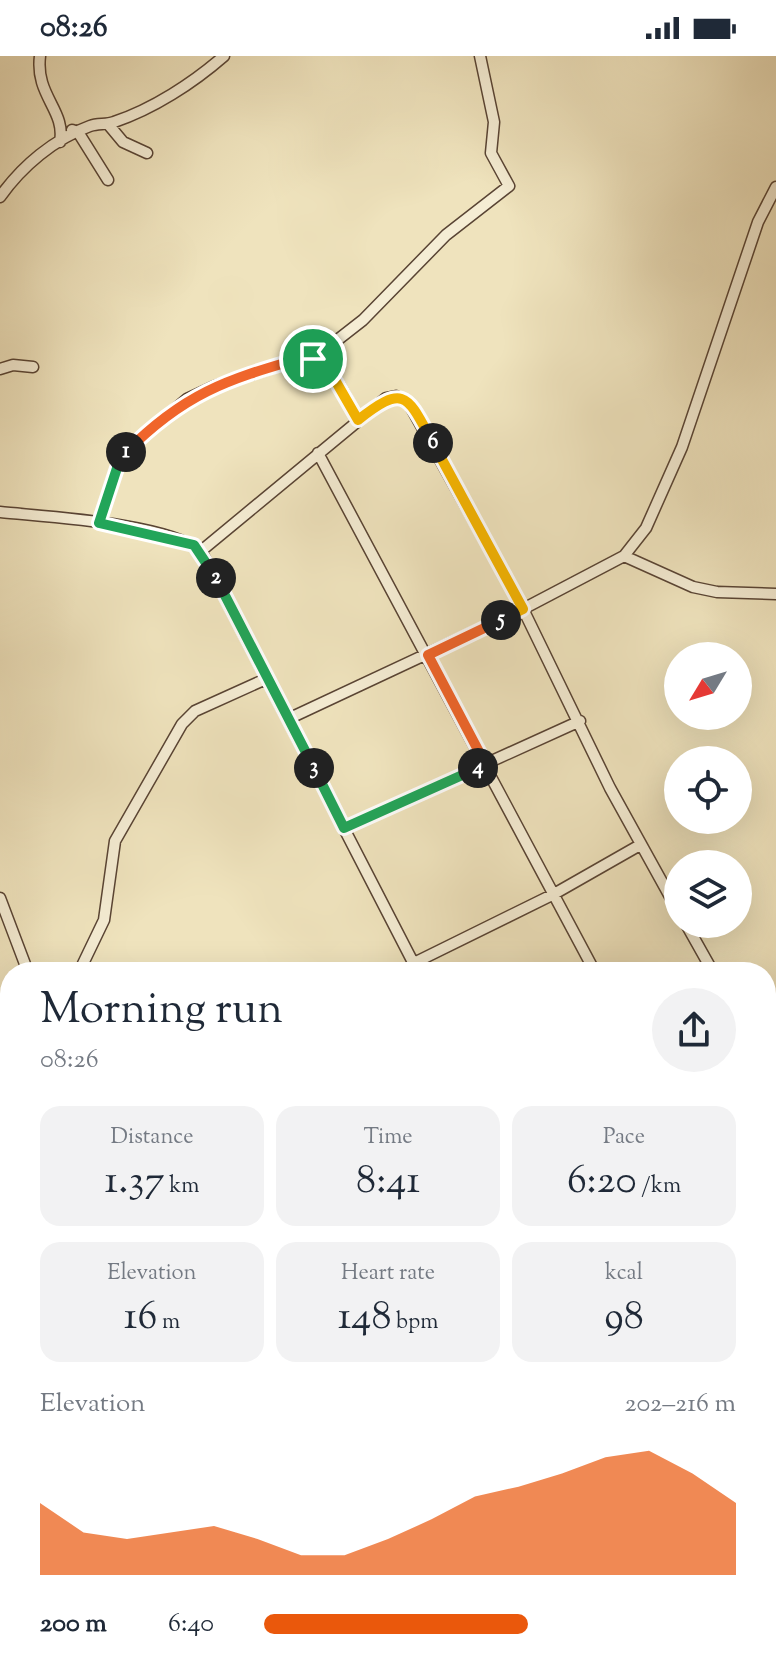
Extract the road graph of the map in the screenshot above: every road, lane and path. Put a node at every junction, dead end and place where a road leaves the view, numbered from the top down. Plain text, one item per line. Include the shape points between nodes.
1 (40, 56) edge
2 (224, 56) edge
3 (480, 56) edge
4 (108, 124) junction
5 (63, 127) junction
6 (78, 132) junction
7 (60, 142) junction
8 (147, 153) dead end
9 (108, 180) dead end
10 (776, 187) edge
11 (0, 197) edge
12 (313, 359) junction
13 (33, 367) dead end
14 (0, 369) edge
15 (358, 420) junction
16 (318, 453) junction
17 (0, 512) edge
18 (99, 523) junction
19 (201, 551) junction
20 (624, 556) junction
21 (776, 594) edge
22 (523, 609) junction
23 (428, 655) junction
24 (268, 678) junction
25 (288, 719) junction
26 (580, 721) junction
27 (486, 765) junction
28 (344, 828) junction
29 (640, 845) junction
30 (664, 887) edge
31 (554, 894) junction
32 (0, 898) edge
33 (694, 938) edge
34 (24, 962) edge
35 (84, 962) edge
36 (413, 962) edge
37 (427, 962) edge
38 (590, 962) edge
39 (707, 962) edge

1 - 5 street via 40,87
2 - 4 street via 146,107
3 - 12 street via 494,122 491,153 510,185 446,235 363,320
4 - 6 street
4 - 8 street via 123,142
5 - 6 street
5 - 7 street
6 - 7 street
6 - 9 street
7 - 11 street via 26,166
10 - 20 street via 758,222 682,447 646,528
12 - 15 street via 331,373
12 - 18 street via 302,358 187,399 127,450
13 - 14 street
15 - 16 street
15 - 22 street via 386,398 408,402
16 - 19 street
16 - 23 street
17 - 18 street
18 - 19 street via 176,538
19 - 24 street
20 - 21 street via 693,587
20 - 22 street
22 - 23 street
22 - 26 street
23 - 25 street
23 - 27 street
24 - 25 street
24 - 35 street via 187,716 115,841 104,920
25 - 28 street
26 - 27 street
26 - 29 street
27 - 28 street
27 - 31 street
28 - 36 street
29 - 30 street
29 - 31 street
31 - 37 street
31 - 38 street
32 - 34 street
33 - 39 street

